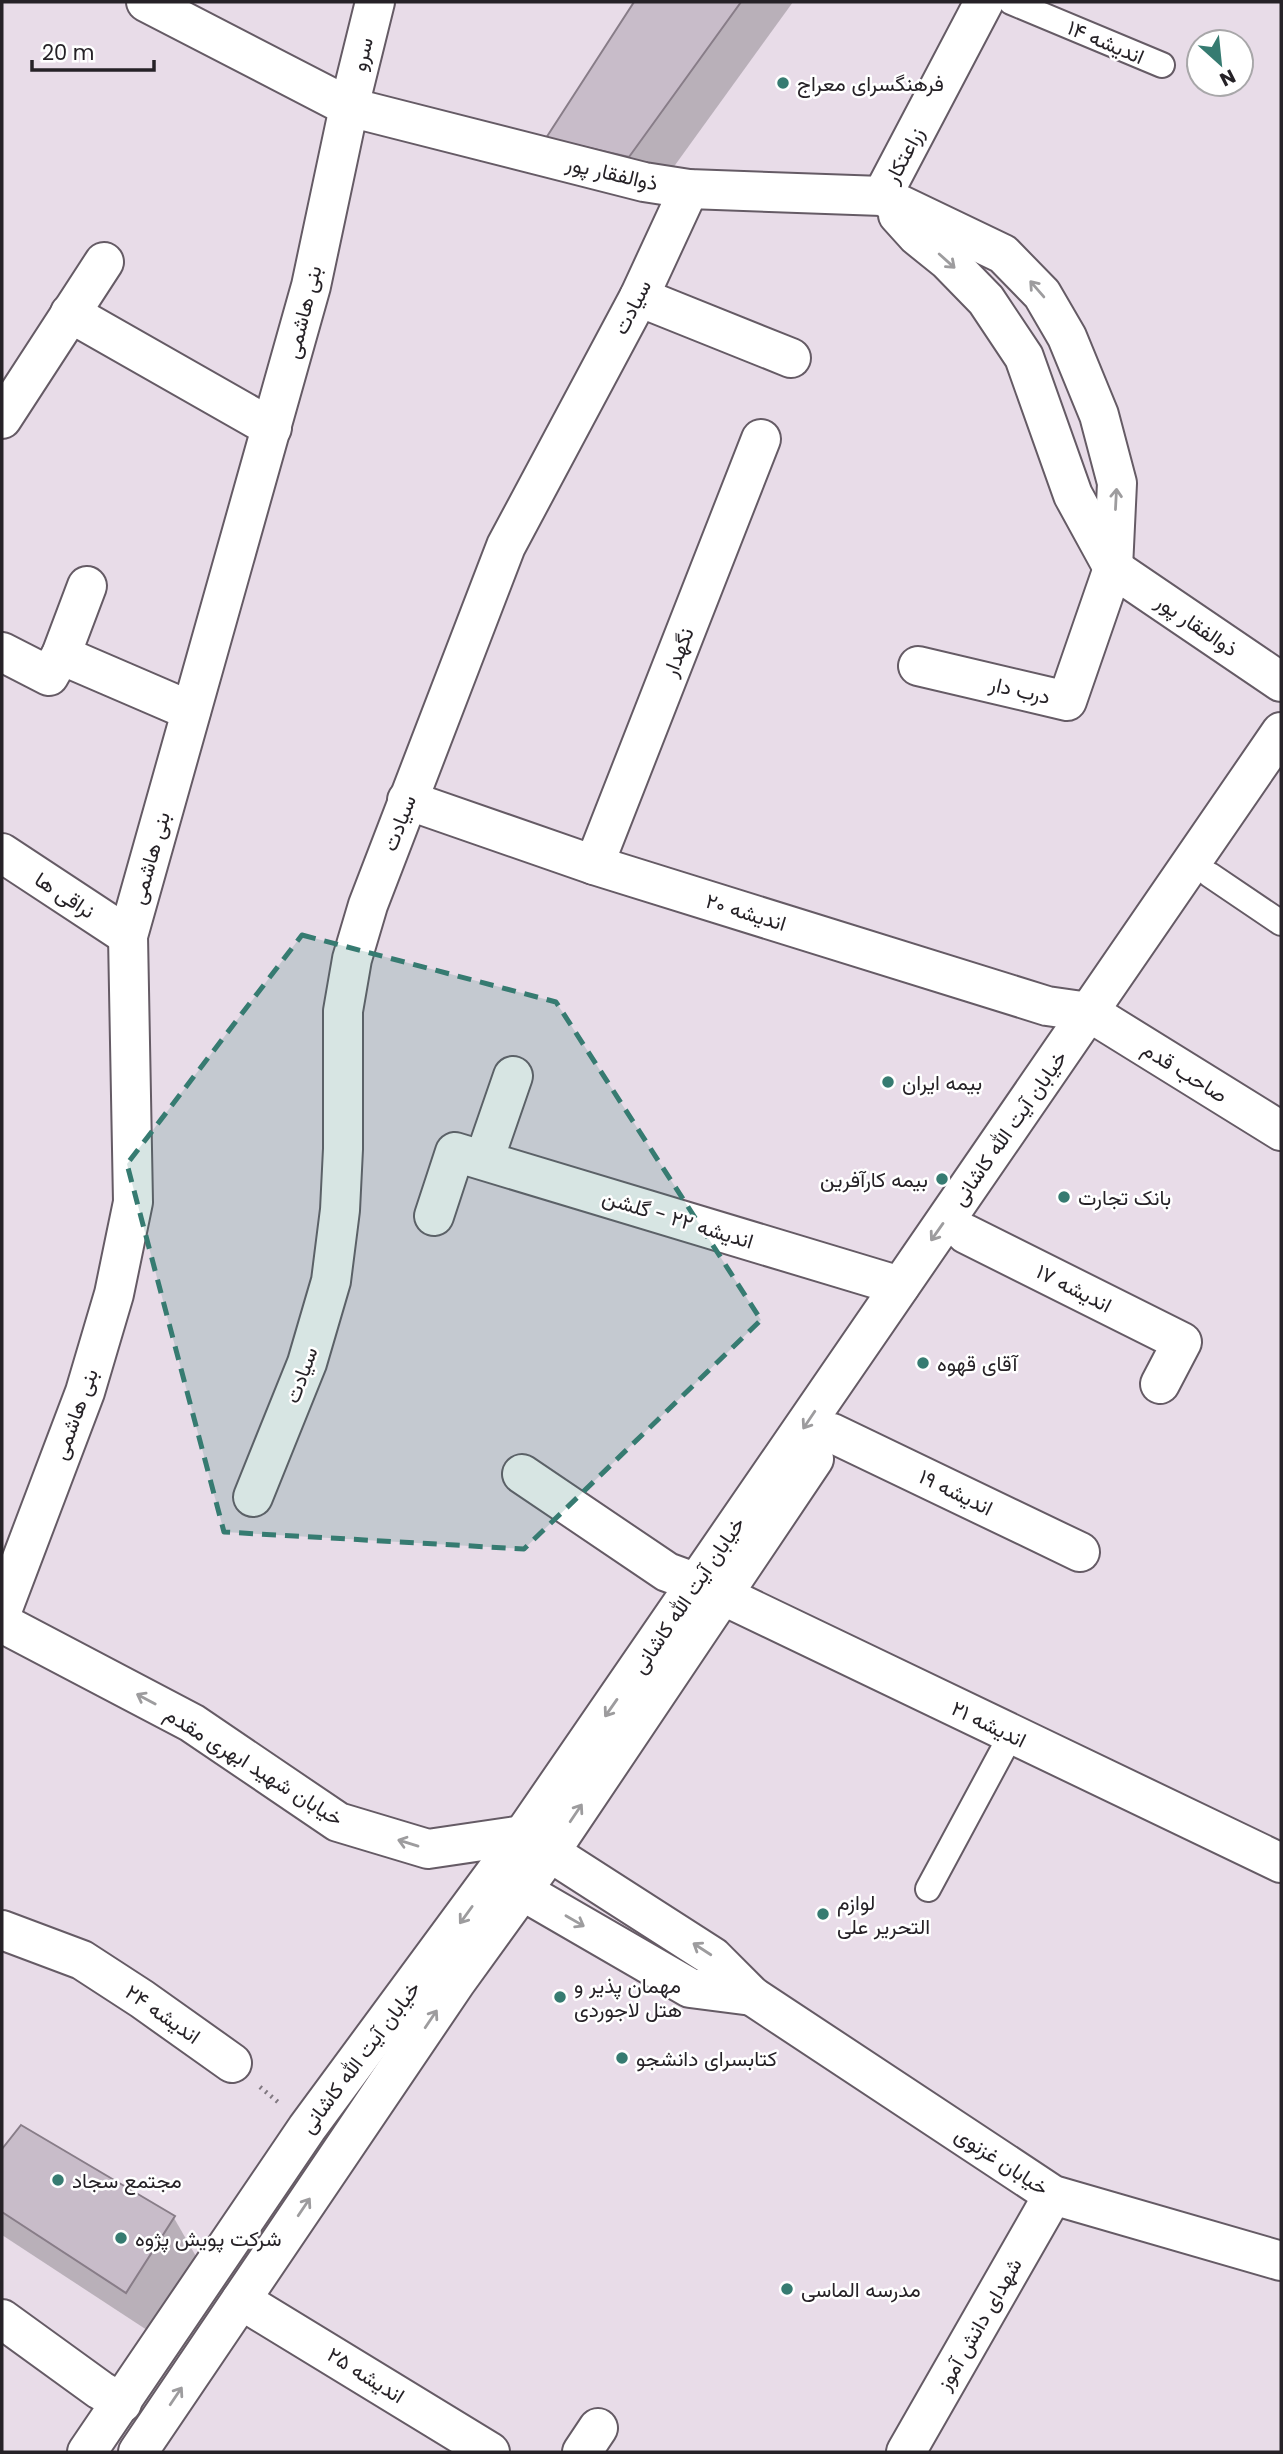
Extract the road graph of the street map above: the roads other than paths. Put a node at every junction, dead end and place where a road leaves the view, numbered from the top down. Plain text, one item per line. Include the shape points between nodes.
1 (146, 2) edge
2 (375, 2) edge
3 (984, 2) edge
4 (1011, 2) edge
5 (1162, 65) dead end
6 (349, 107) junction
7 (689, 189) junction
8 (882, 196) junction
9 (104, 262) dead end
10 (639, 297) junction
11 (70, 313) junction
12 (791, 358) dead end
13 (2, 419) edge
14 (272, 428) junction
15 (761, 439) dead end
16 (1113, 568) junction
17 (87, 586) dead end
18 (2, 652) edge
19 (61, 655) junction
20 (918, 666) dead end
21 (1281, 682) edge
22 (191, 711) junction
23 (1281, 732) edge
24 (1281, 770) edge
25 (407, 800) junction
26 (2, 853) edge
27 (594, 865) junction
28 (1210, 875) junction
29 (1281, 923) edge
30 (128, 936) junction
31 (1098, 1018) junction
32 (513, 1076) dead end
33 (1281, 1131) edge
34 (470, 1156) junction
35 (434, 1216) dead end
36 (966, 1234) junction
37 (901, 1286) junction
38 (1160, 1384) dead end
39 (832, 1433) junction
40 (522, 1474) dead end
41 (253, 1497) dead end
42 (1080, 1552) dead end
43 (710, 1590) junction
44 (2, 1611) edge
45 (2, 1623) edge
46 (1011, 1735) junction
47 (536, 1843) junction
48 (1279, 1857) edge
49 (509, 1883) junction
50 (928, 1889) dead end
51 (2, 1930) edge
52 (752, 1996) junction
53 (232, 2063) road end
54 (1053, 2195) junction
55 (1281, 2261) edge
56 (241, 2300) junction
57 (2, 2319) edge
58 (121, 2403) junction
59 (87, 2452) edge
60 (138, 2452) edge
61 (490, 2452) edge
62 (906, 2452) edge

1 - 6 street, ذوالفقار پور
2 - 6 street, سرو
3 - 8 street, زراعتکار
4 - 5 lane, اندیشه ۱۴
6 - 7 street, ذوالفقار پور via 644,182
6 - 14 street, بنی هاشمی via 311,286
7 - 8 street, ذوالفقار پور
7 - 10 street, سیادت
8 -> 16 street, ذوالفقار پور via 917,236 986,300 1024,357 1073,495
16 -> 8 street, ذوالفقار پور via 1117,484 1099,415 1067,337 1042,294 1003,254
9 - 11 street
10 - 12 street
10 - 25 street, سیادت via 506,546
11 - 13 street
11 - 14 street
14 - 22 street, بنی هاشمی
15 - 27 street, نگهدار
16 - 20 street, درب دار via 1067,701
16 - 21 street, ذوالفقار پور
17 - 19 street
18 - 19 street via 49,676
19 - 22 street
22 - 30 street, بنی هاشمی
23 - 31 street, خیابان آیت الله کاشانی
24 - 28 street, خیابان آیت الله کاشانی
25 - 27 street, اندیشه ۲۰
25 - 41 street, سیادت via 368,905 342,1011 343,1149 331,1281 307,1363
26 - 30 street, نراقی ها
27 - 31 street, اندیشه ۲۰
28 - 29 lane
28 - 31 street, خیابان آیت الله کاشانی
30 - 44 street, بنی هاشمی via 133,1202 114,1294 85,1392
31 - 33 street, صاحب قدم
31 - 36 street, خیابان آیت الله کاشانی
31 -> 37 street, خیابان آیت الله کاشانی
32 - 34 street
34 - 35 street
34 - 37 street, اندیشه ۲۲ - گلشن
36 - 38 street, اندیشه ۱۷ via 1182,1342
36 - 39 street, خیابان آیت الله کاشانی
37 -> 43 street, خیابان آیت الله کاشانی
39 - 42 street, اندیشه ۱۹
39 - 43 street, خیابان آیت الله کاشانی
40 - 43 street, اندیشه ۲۱ via 667,1572
43 - 46 street, اندیشه ۲۱
43 - 47 street, خیابان آیت الله کاشانی
47 -> 45 street, خیابان شهید ابهری مقدم via 428,1849 338,1822 192,1723
46 - 48 street, اندیشه ۲۱
46 - 50 lane
47 - 49 street, خیابان آیت الله کاشانی
52 -> 47 street via 713,1957
49 -> 52 street via 690,1988
56 -> 49 street, خیابان آیت الله کاشانی via 456,1982
49 -> 58 street, خیابان آیت الله کاشانی via 307,2128
51 - 53 street, اندیشه ۲۴ via 82,1960
52 - 54 street, خیابان غزنوی
54 - 55 street, خیابان غزنوی
54 - 62 street, شهدای دانش آموز
60 -> 56 street, خیابان آیت الله کاشانی
56 - 61 street, اندیشه ۲۵
57 - 58 street
58 - 59 street, خیابان آیت الله کاشانی

